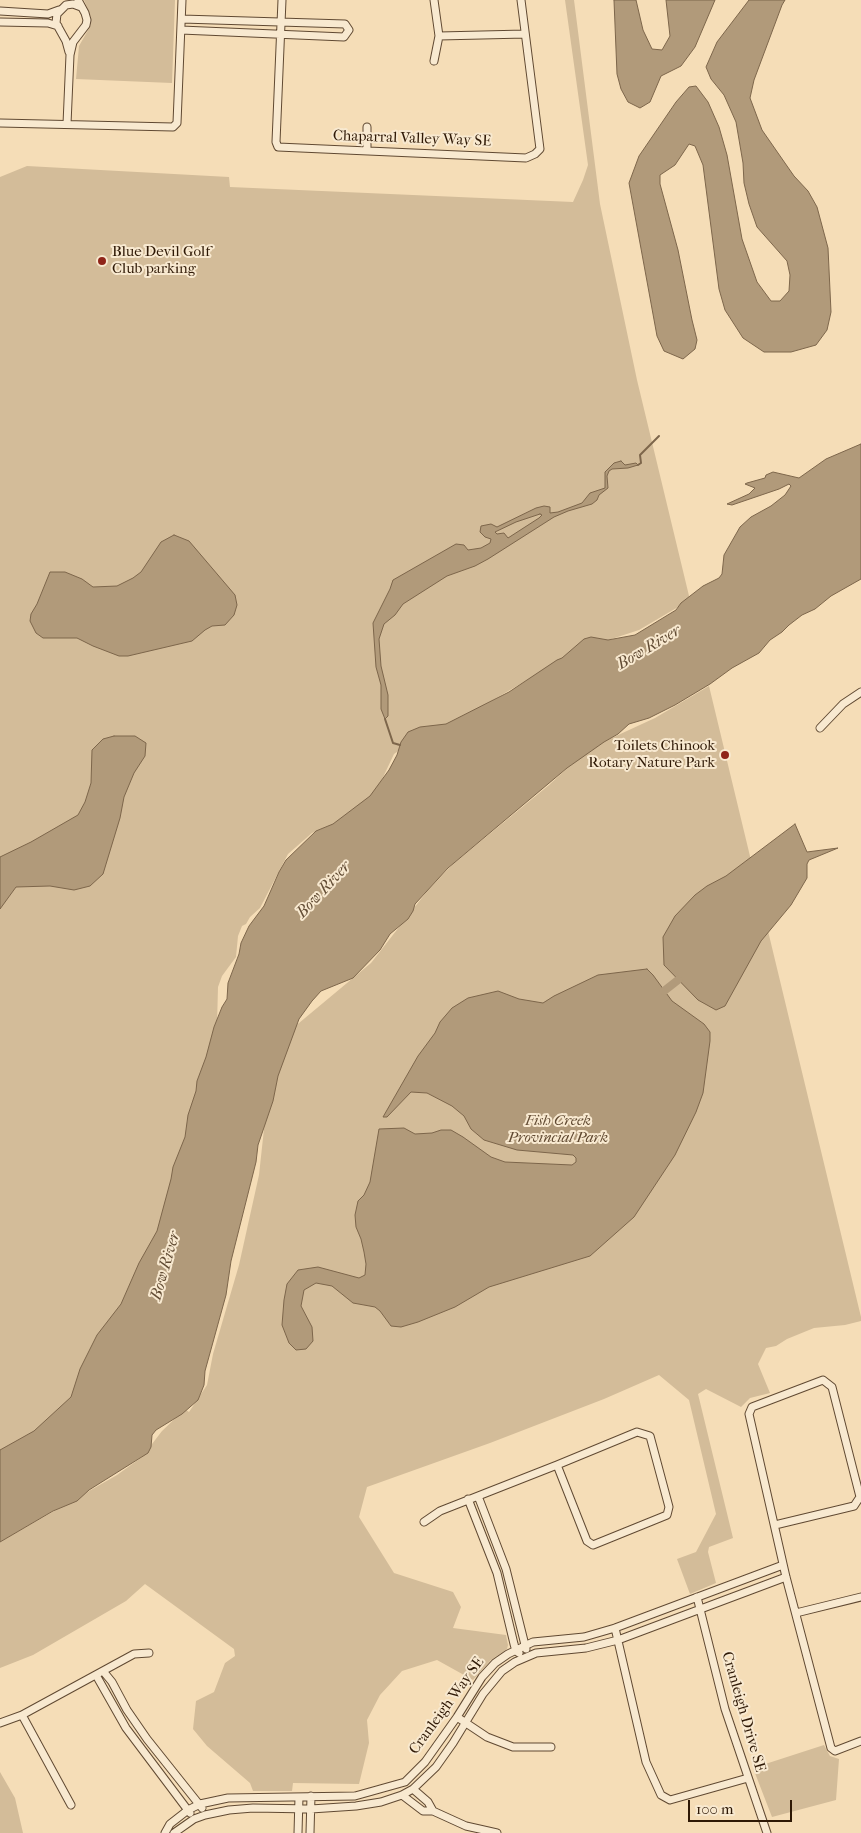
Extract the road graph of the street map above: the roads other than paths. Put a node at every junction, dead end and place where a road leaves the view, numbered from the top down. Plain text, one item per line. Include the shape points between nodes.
1 (182, 0) edge
2 (282, 0) edge
3 (434, 0) edge
4 (520, 0) edge
5 (80, 4) edge
6 (63, 6) edge
7 (0, 11) edge
8 (182, 19) junction
9 (0, 22) edge
10 (281, 22) junction
11 (58, 27) junction
12 (182, 30) junction
13 (80, 32) junction
14 (525, 34) junction
15 (281, 35) junction
16 (439, 36) junction
17 (70, 55) junction
18 (434, 61) dead end
19 (0, 123) edge
20 (67, 124) junction
21 (367, 127) dead end
22 (367, 150) junction
23 (861, 692) edge
24 (820, 728) dead end
25 (557, 1465) junction
26 (473, 1498) junction
27 (424, 1522) dead end
28 (775, 1525) junction
29 (783, 1565) junction
30 (506, 1569) junction
31 (497, 1573) junction
32 (786, 1577) junction
33 (698, 1597) junction
34 (861, 1597) edge
35 (701, 1608) junction
36 (796, 1613) junction
37 (615, 1628) junction
38 (618, 1640) junction
39 (526, 1646) junction
40 (516, 1650) junction
41 (149, 1653) dead end
42 (526, 1657) junction
43 (100, 1673) junction
44 (22, 1715) junction
45 (457, 1717) junction
46 (465, 1722) junction
47 (0, 1723) edge
48 (147, 1739) junction
49 (861, 1741) edge
50 (139, 1746) junction
51 (552, 1747) dead end
52 (748, 1778) junction
53 (413, 1789) junction
54 (402, 1794) junction
55 (311, 1796) junction
56 (299, 1797) junction
57 (200, 1804) junction
58 (70, 1805) dead end
59 (299, 1809) junction
60 (311, 1809) junction
61 (188, 1810) junction
62 (433, 1811) junction
63 (205, 1815) junction
64 (194, 1819) junction
65 (482, 1832) edge
66 (165, 1833) edge
67 (174, 1833) edge
68 (298, 1833) edge
69 (310, 1833) edge
70 (497, 1833) edge
71 (767, 1833) edge

1 - 8 street
2 - 10 street, Chaparral Valley Way SE
3 - 16 street
4 - 14 street, Chaparral Valley Way SE
5 - 6 street
5 - 13 street via 87,18
6 - 7 street via 48,14
6 - 11 street via 56,19
8 - 10 street
8 - 12 street
9 - 11 street via 48,23
10 - 15 street, Chaparral Valley Way SE
10 - 15 street via 345,24 349,30 344,36
11 - 13 street via 70,34
11 - 17 street
12 - 15 street
12 - 20 street via 178,122 173,127
13 - 17 street
14 - 16 street
14 - 22 street, Chaparral Valley Way SE via 540,149 535,154 526,158
15 - 22 street, Chaparral Valley Way SE via 278,147
16 - 18 street
17 - 20 street
19 - 20 street
21 - 22 street
23 - 24 street
25 - 25 street via 587,1541 593,1544 667,1515 669,1507 650,1436 636,1432
25 - 26 street
26 - 27 street via 440,1511
26 - 30 street
26 - 31 street
28 - 28 street via 748,1414 752,1407 823,1380 832,1387 860,1497 854,1506
28 - 29 street
29 - 32 street
29 - 33 street, Cranleigh Way SE
30 - 31 street
30 - 39 street
31 - 40 street
32 - 35 street, Cranleigh Way SE
32 - 36 street
33 - 35 street, Cranleigh Drive SE
33 - 37 street, Cranleigh Way SE
34 - 36 street
35 - 38 street, Cranleigh Way SE
35 - 52 street, Cranleigh Drive SE via 725,1709
36 - 49 street via 831,1748 835,1751
37 - 38 street
37 - 39 street, Cranleigh Way SE via 584,1637 533,1642
38 - 42 street, Cranleigh Way SE
38 - 52 street via 646,1762 661,1795 670,1800
39 - 40 street, Cranleigh Way SE
39 - 42 street
40 - 42 street
40 - 45 street, Cranleigh Way SE via 495,1663 482,1677
41 - 43 street via 134,1654
42 - 46 street, Cranleigh Way SE via 502,1671
43 - 44 street
43 - 48 street via 112,1682
43 - 50 street via 126,1728
44 - 47 street
44 - 58 street
45 - 46 street
45 - 55 street, Cranleigh Way SE via 425,1762 405,1782 355,1796
46 - 51 street via 487,1737 513,1747
46 - 53 street, Cranleigh Way SE via 436,1767
48 - 50 street
48 - 57 street
50 - 61 street
52 - 71 street, Cranleigh Drive SE
53 - 54 street, Cranleigh Way SE
53 - 62 street
54 - 60 street, Cranleigh Way SE via 362,1806
54 - 62 street via 423,1811
55 - 56 street, Cranleigh Way SE
55 - 60 street
56 - 57 street, Cranleigh Way SE via 253,1796
56 - 59 street
57 - 61 street, Cranleigh Way SE
57 - 63 street
59 - 60 street, Cranleigh Way SE
59 - 63 street, Cranleigh Way SE via 253,1808
59 - 68 street
60 - 69 street
61 - 64 street
61 - 66 street, Cranleigh Way SE via 170,1824
62 - 65 street
63 - 64 street, Cranleigh Way SE
64 - 67 street, Cranleigh Way SE
65 - 70 street

